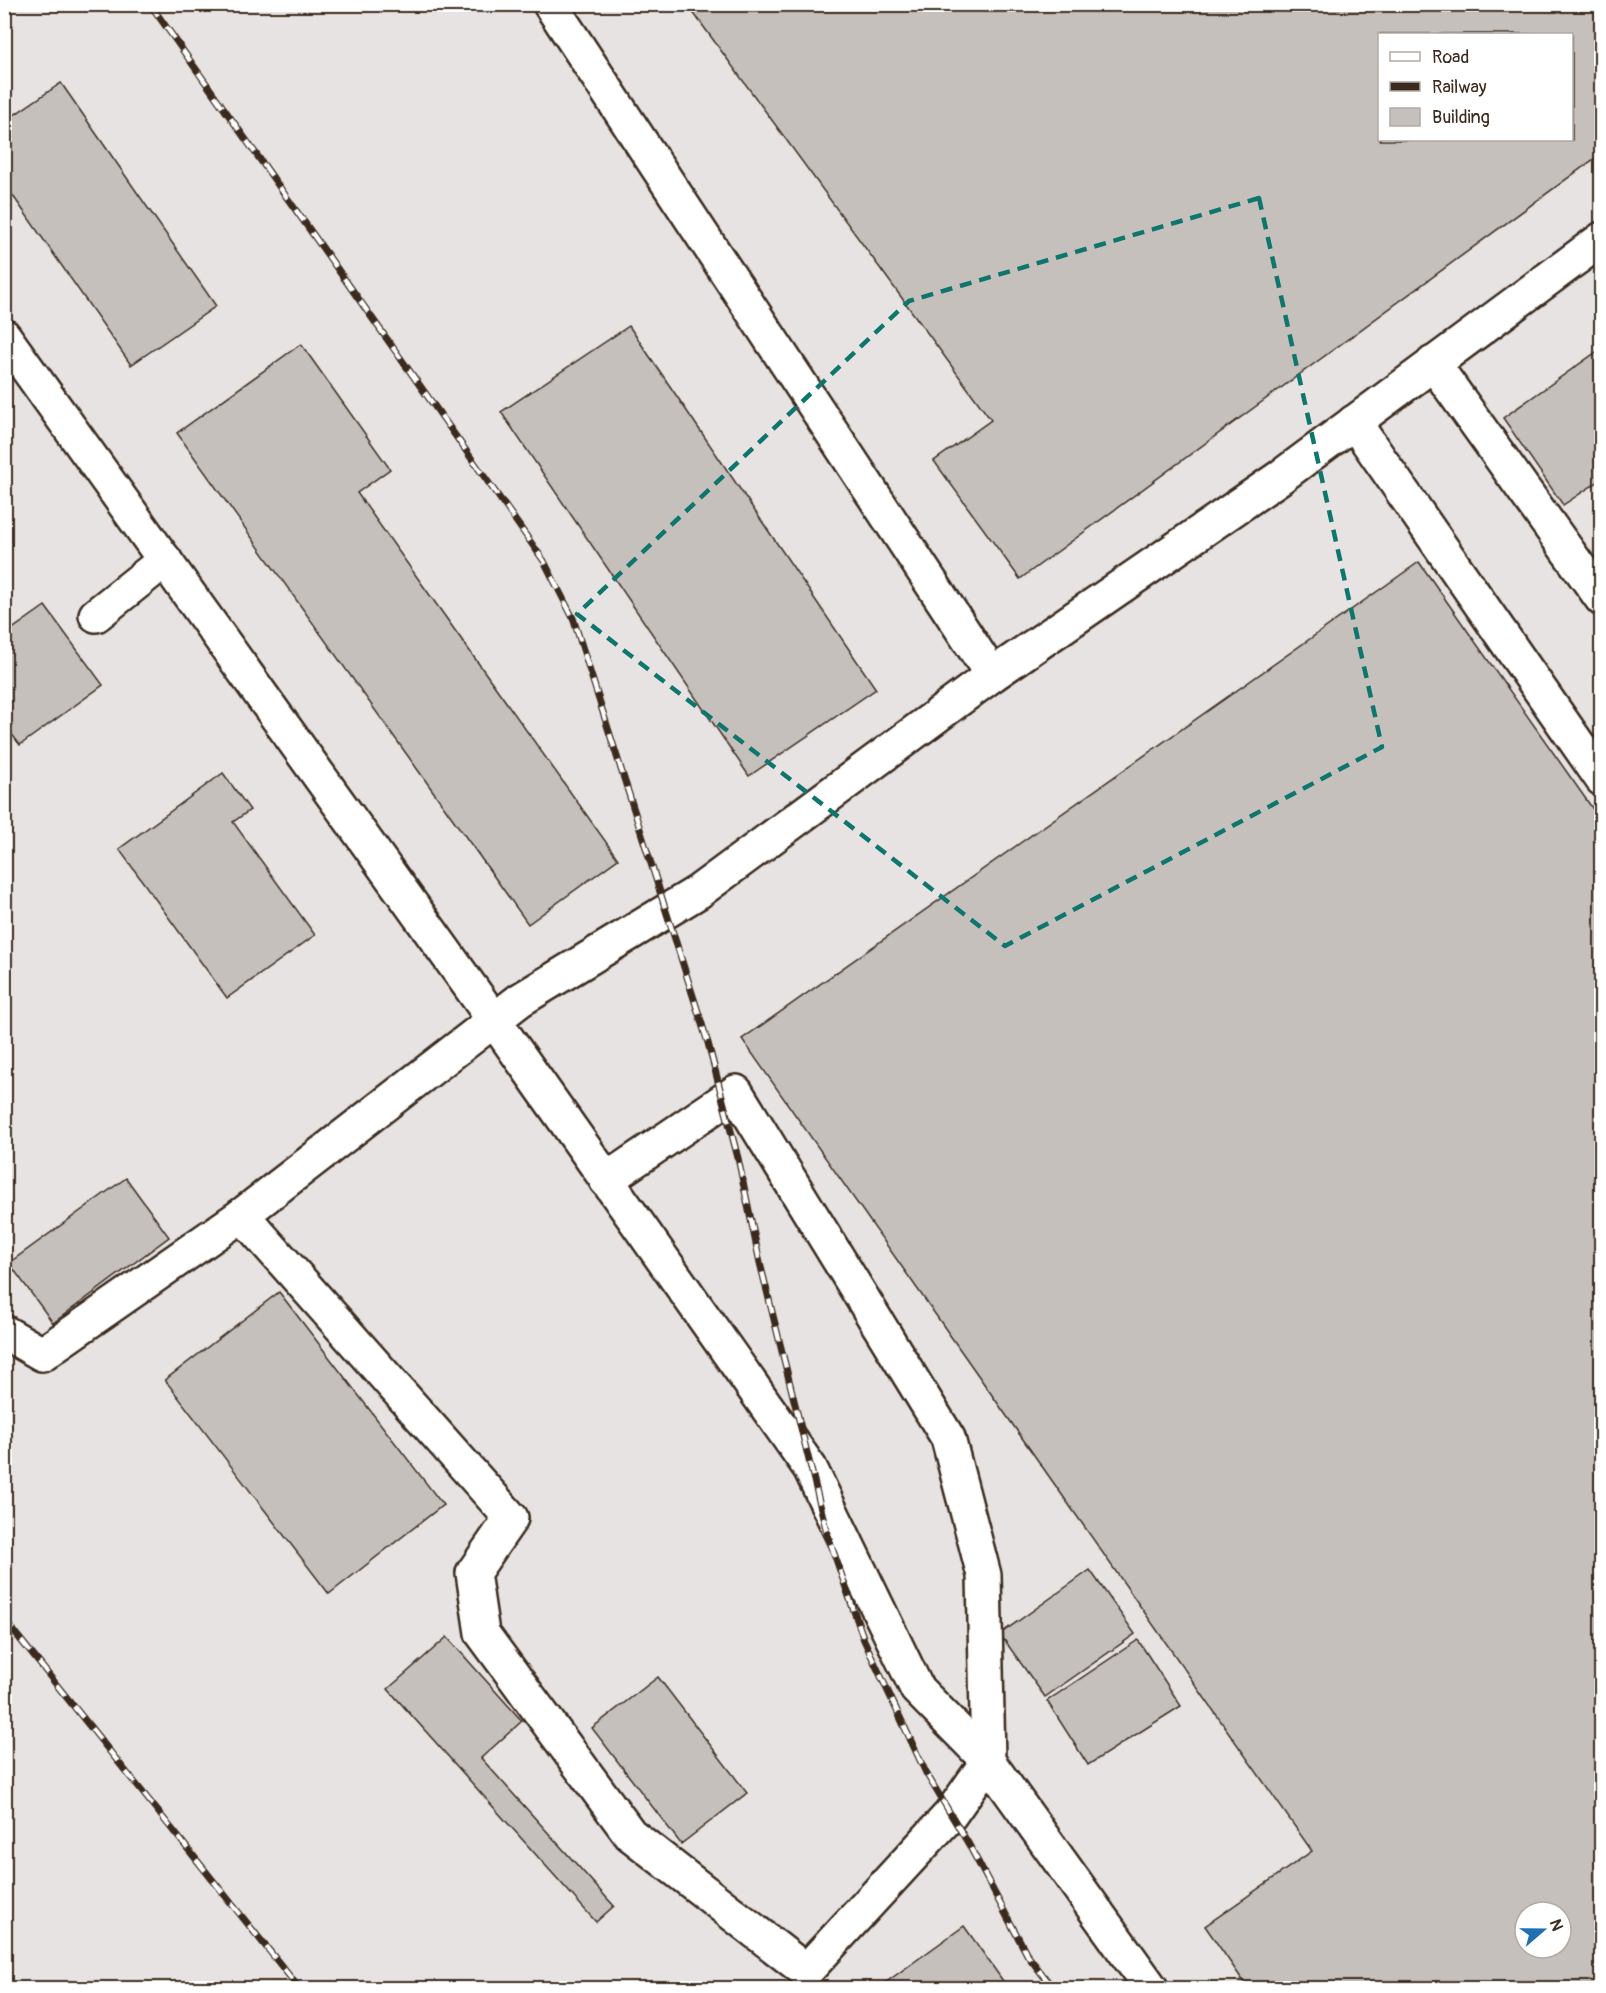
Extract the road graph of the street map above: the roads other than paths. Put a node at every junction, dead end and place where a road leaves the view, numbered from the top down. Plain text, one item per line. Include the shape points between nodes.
1 (550, 4) edge
2 (1602, 239) edge
3 (4, 336) edge
4 (1433, 363) junction
5 (1354, 422) junction
6 (165, 560) junction
7 (1602, 599) edge
8 (96, 615) dead end
9 (993, 675) junction
10 (1602, 779) edge
11 (494, 1020) junction
12 (606, 1180) junction
13 (242, 1215) junction
14 (4, 1332) edge
15 (988, 1761) junction
16 (812, 1980) edge
17 (1151, 1989) edge

1 - 9 lane
2 - 4 lane
3 - 6 lane
4 - 5 lane
4 - 7 lane
5 - 9 lane
5 - 10 lane
6 - 8 lane
6 - 11 lane
9 - 11 lane via 698,891 520,1000
11 - 12 lane
11 - 13 lane
12 - 15 lane via 810,1468 917,1689
12 - 15 lane via 736,1092 948,1438 984,1575
13 - 14 lane via 42,1354
13 - 16 lane via 511,1518 473,1573 482,1633 630,1834
15 - 16 lane via 951,1815
15 - 17 lane

